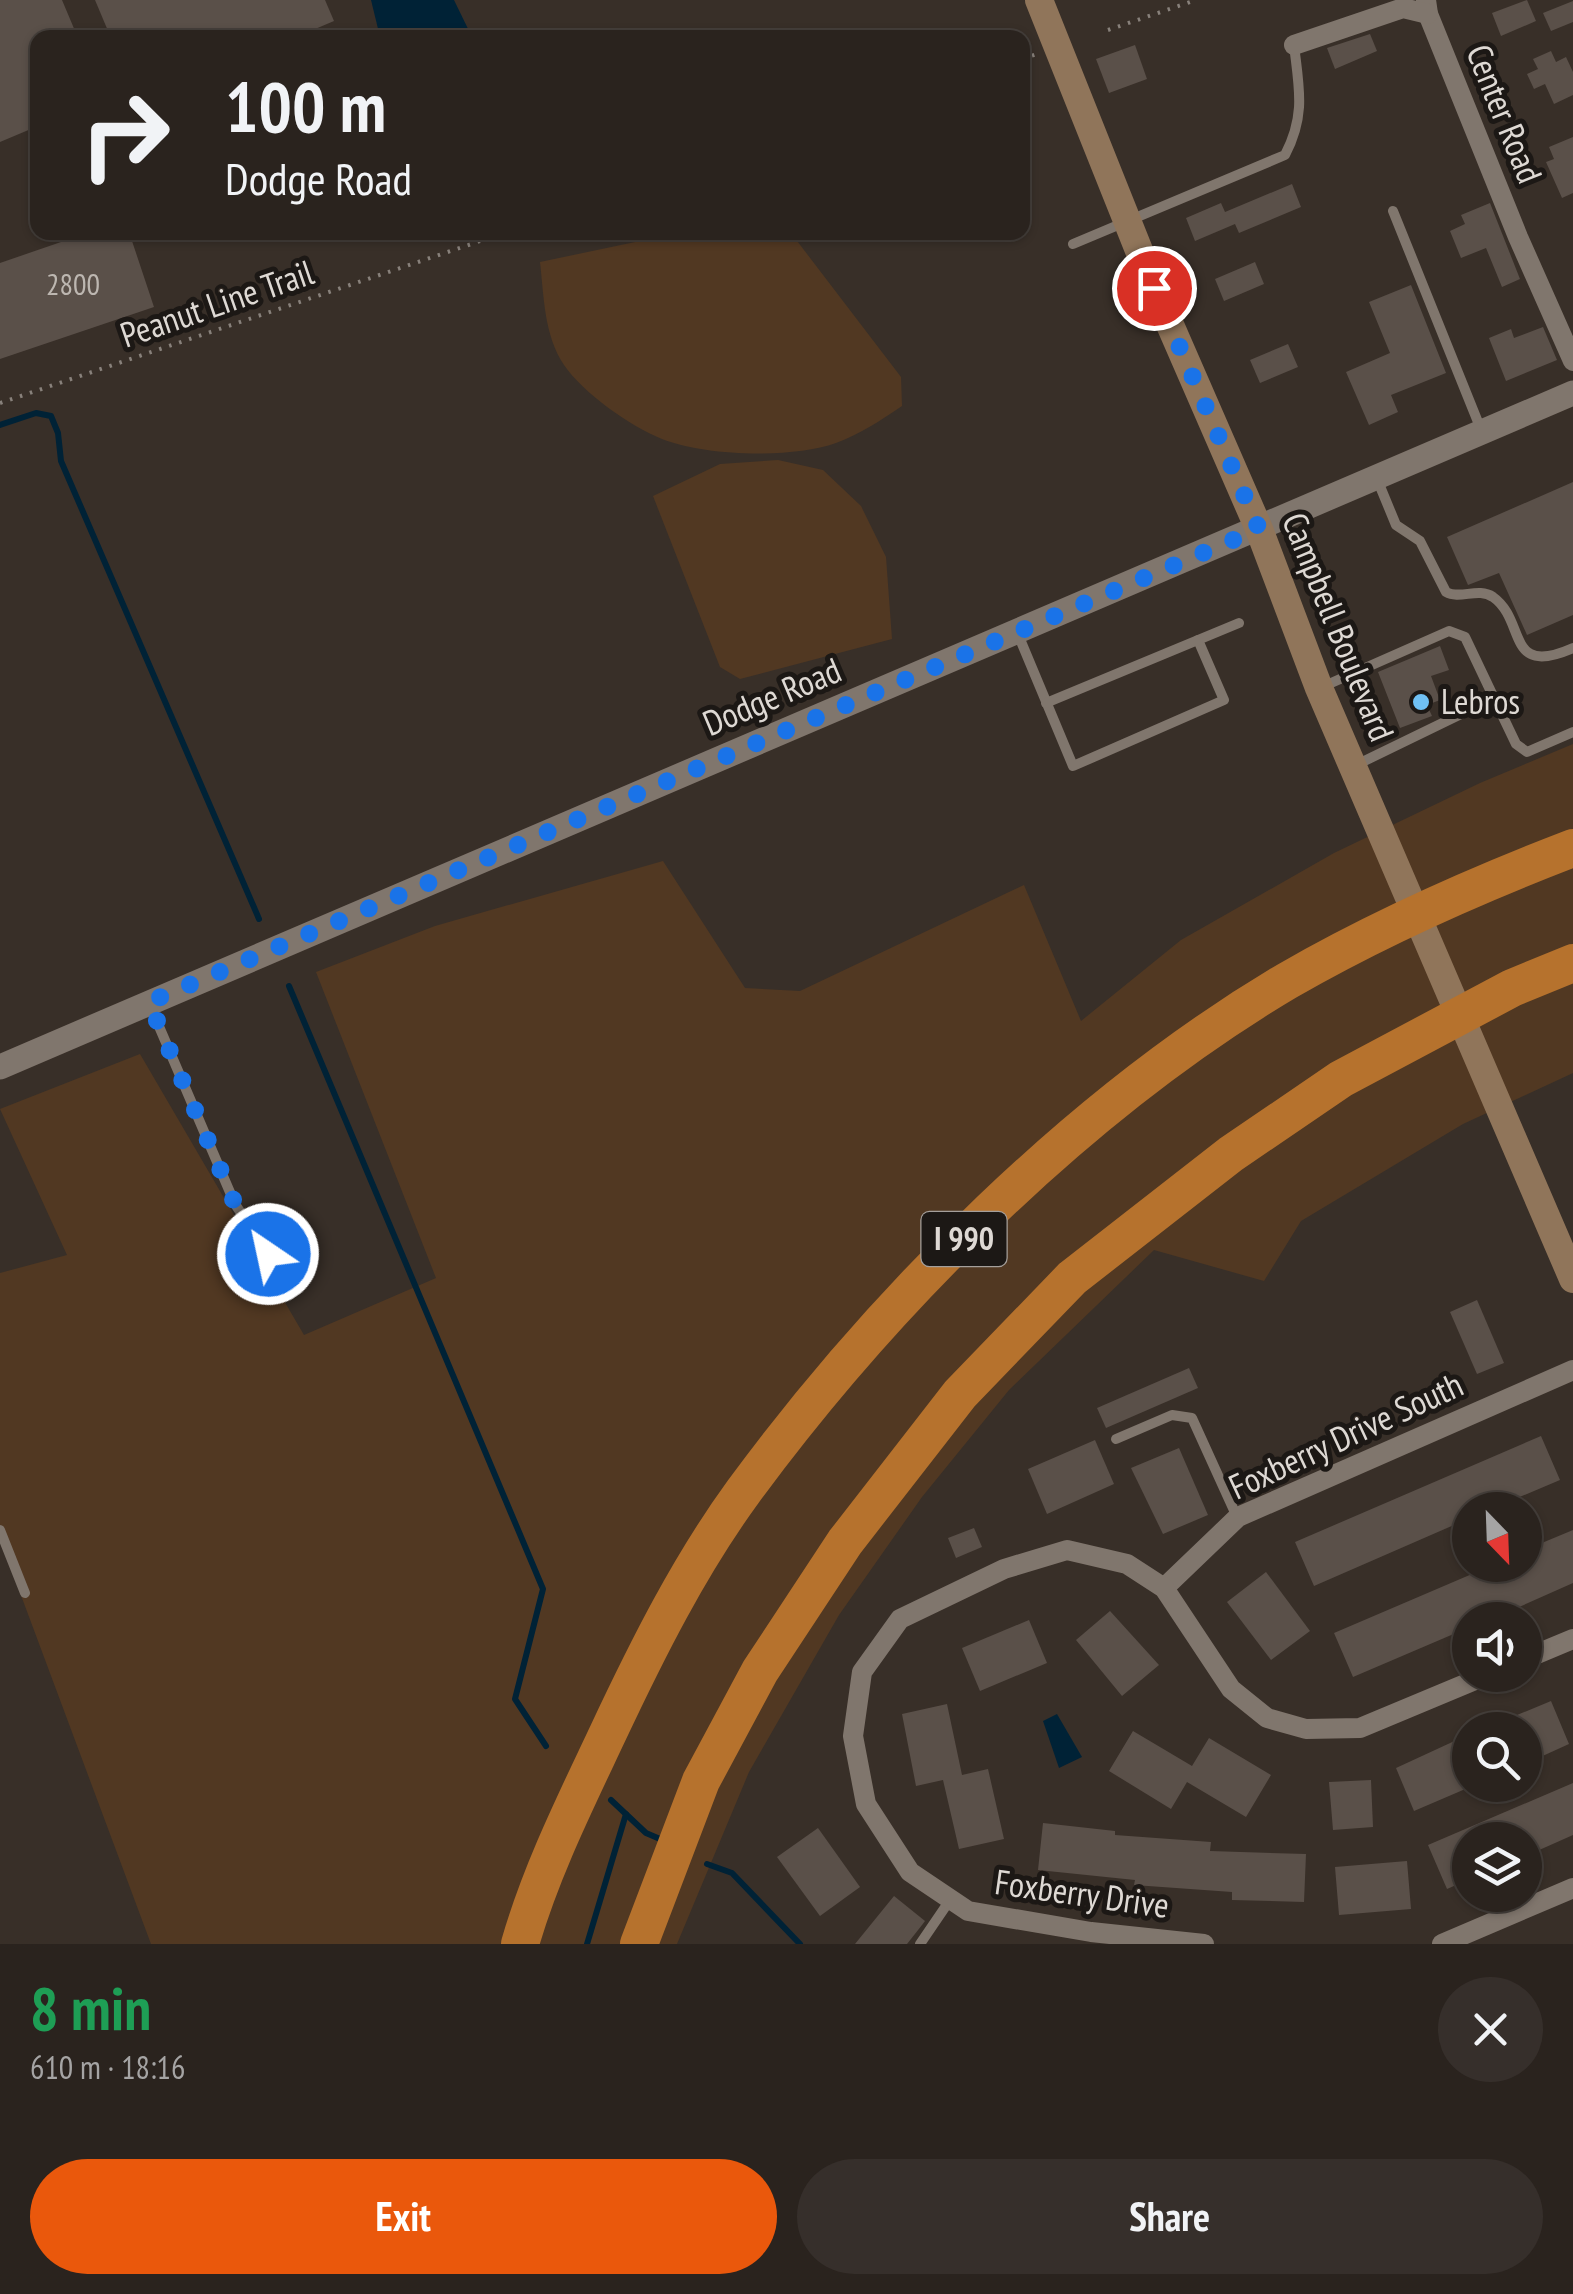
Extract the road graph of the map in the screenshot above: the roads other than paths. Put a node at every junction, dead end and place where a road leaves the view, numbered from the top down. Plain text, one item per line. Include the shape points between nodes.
1 (1039, 0) edge
2 (1427, 7) edge
3 (1294, 45) joint
4 (1393, 211) dead end
5 (1128, 222) junction
6 (1074, 244) dead end
7 (1573, 361) edge
8 (1573, 394) edge
9 (1482, 433) junction
10 (1377, 480) junction
11 (1259, 529) junction
12 (1239, 623) dead end
13 (1016, 631) junction
14 (1198, 640) junction
15 (1573, 648) edge
16 (1320, 688) junction
17 (1494, 698) junction
18 (1046, 703) junction
19 (1573, 732) edge
20 (1353, 766) junction
21 (1573, 848) edge
22 (1573, 963) edge
23 (149, 1002) junction
24 (0, 1067) edge
25 (268, 1254) dead end
26 (1573, 1279) edge
27 (1573, 1370) edge
28 (1116, 1439) dead end
29 (1238, 1518) junction
30 (0, 1530) edge
31 (1164, 1588) junction
32 (25, 1593) dead end
33 (1573, 1639) edge
34 (1542, 1652) edge
35 (1452, 1690) edge
36 (1573, 1888) edge
37 (950, 1899) junction
38 (1136, 1940) edge
39 (520, 1944) edge
40 (639, 1944) edge
41 (920, 1944) edge
42 (1204, 1944) edge
43 (1442, 1944) edge

1 - 5 main road, Campbell Boulevard
2 - 3 street via 1403,8
2 - 7 street, Center Road
3 - 5 lane via 1301,112 1285,156
4 - 9 lane
5 - 6 lane
5 - 11 main road, Campbell Boulevard
8 - 9 street, Dodge Road
9 - 10 street, Dodge Road
10 - 11 street, Dodge Road
10 - 15 lane via 1396,525 1420,541 1446,592 1492,597 1525,650 1538,657
11 - 13 street, Dodge Road
11 - 16 main road, Campbell Boulevard
12 - 14 lane
13 - 18 lane
13 - 23 street, Dodge Road
14 - 18 lane
14 - 18 lane via 1224,700 1073,766
16 - 17 lane via 1449,631 1465,638
16 - 20 main road, Campbell Boulevard
17 - 19 lane via 1516,744 1527,752
17 - 20 lane
20 - 26 main road, Campbell Boulevard
21 - 39 highway, I 990 via 1368,936 1237,1014 1093,1119 1008,1194 863,1343 742,1494 654,1637 578,1796
22 - 40 highway via 1341,1079 1247,1143 1072,1278 960,1394 845,1542 760,1672 701,1781
23 - 24 street, Dodge Road
23 - 25 lane via 235,1204
27 - 29 street, Foxberry Drive South
28 - 29 lane via 1172,1414 1192,1418
29 - 31 street, Foxberry Drive South
30 - 32 lane
31 - 35 street, Foxberry Drive via 1231,1690 1267,1718 1306,1729 1360,1728
31 - 37 street, Foxberry Drive via 1127,1564 1067,1550 1004,1570 900,1619 862,1672 853,1736 866,1804 910,1872
33 - 34 street
36 - 43 street
37 - 38 street, Foxberry Drive via 968,1911
37 - 41 lane
38 - 42 street, Foxberry Drive

